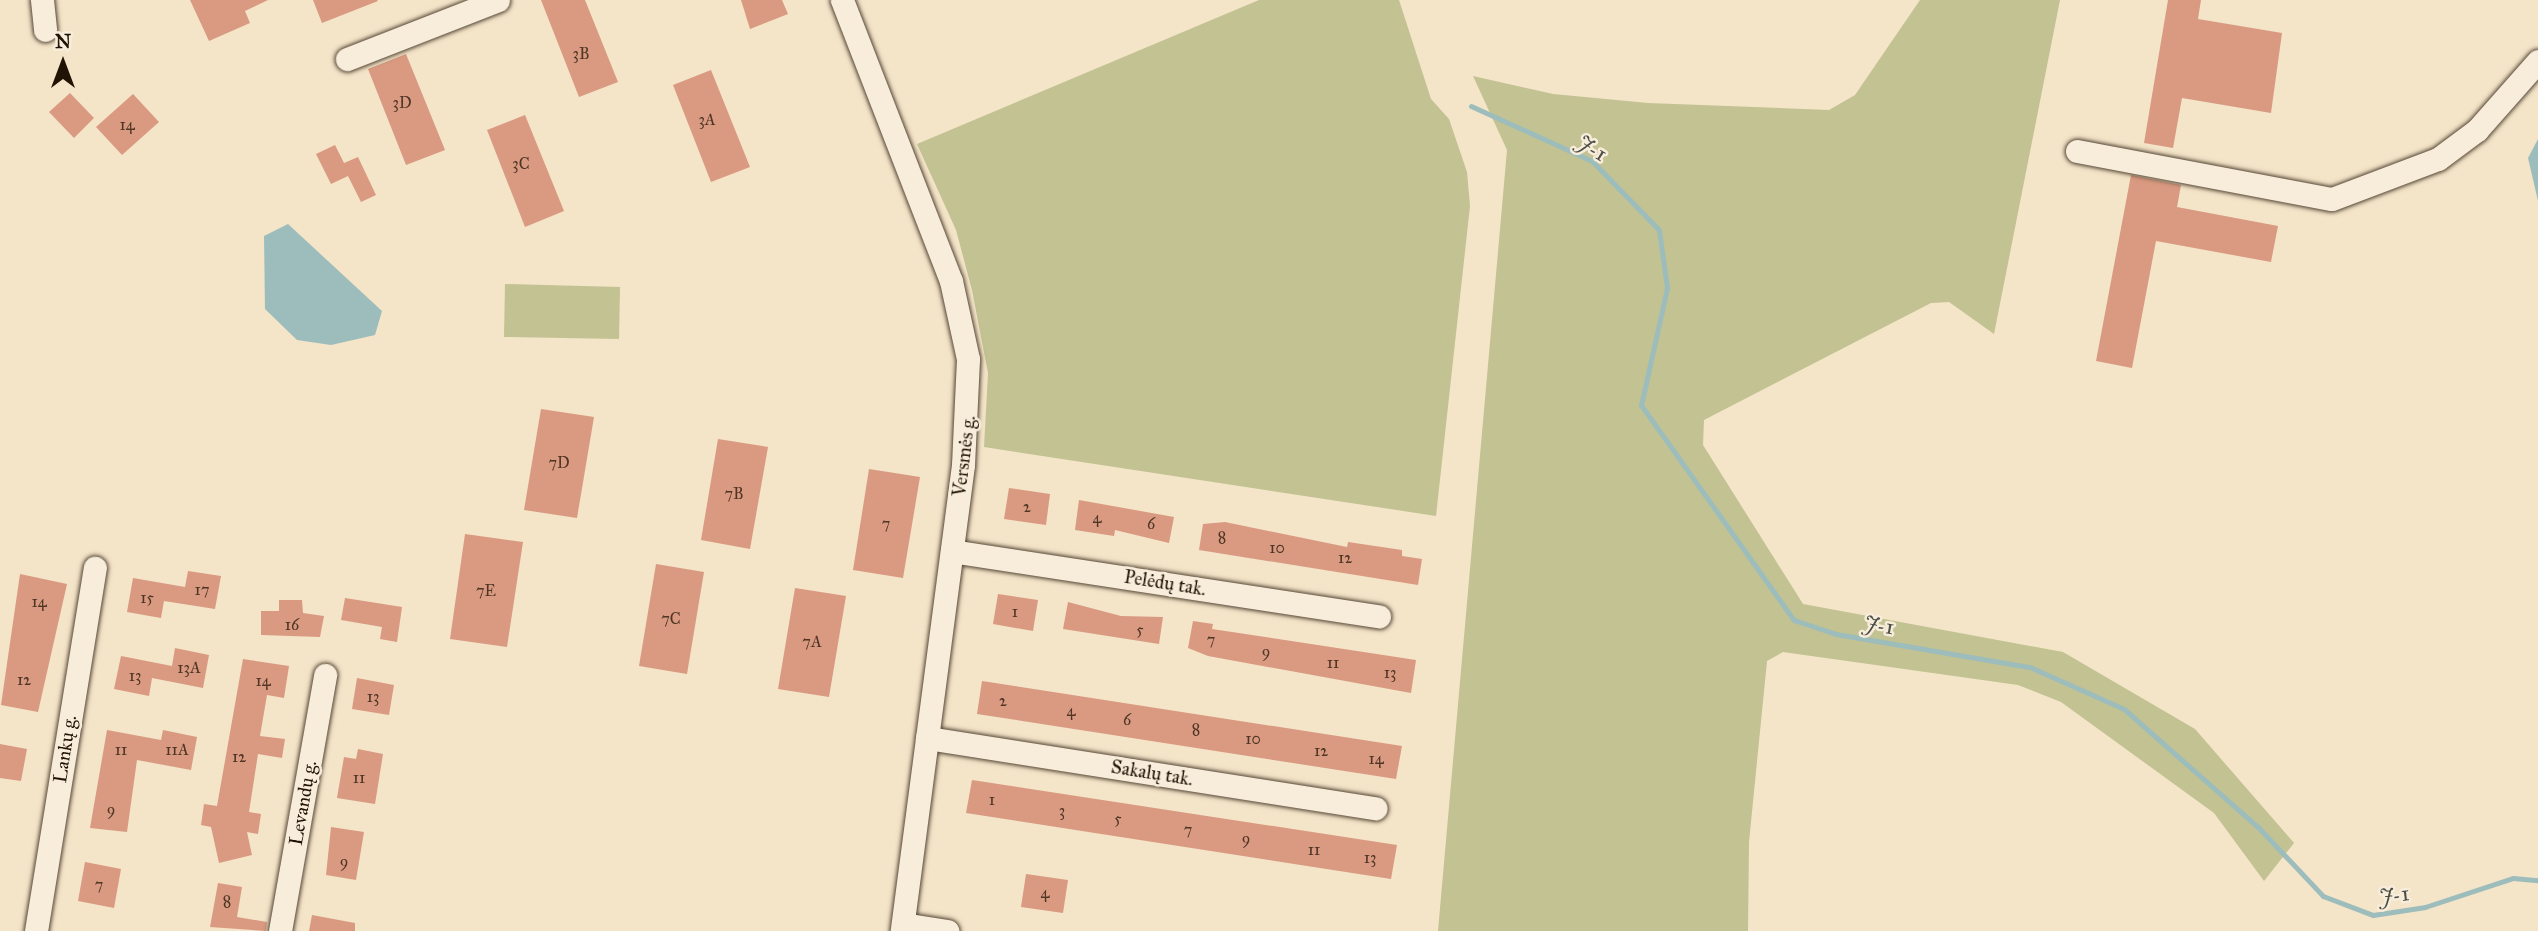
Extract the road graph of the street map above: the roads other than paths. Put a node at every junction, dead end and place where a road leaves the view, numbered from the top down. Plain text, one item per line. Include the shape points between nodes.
1 (42, 0) edge
2 (498, 0) edge
3 (842, 0) edge
4 (45, 30) dead end
5 (347, 59) dead end
6 (2538, 61) edge
7 (2077, 151) dead end
8 (952, 551) junction
9 (95, 568) dead end
10 (1379, 616) dead end
11 (326, 675) dead end
12 (927, 738) junction
13 (1376, 808) dead end
14 (903, 927) edge
15 (36, 931) edge
16 (280, 931) edge
17 (947, 931) edge

1 - 4 street
2 - 5 street
3 - 8 street, Versmės g. via 947,268 968,359 970,407
6 - 7 street via 2477,130 2438,159 2332,199
8 - 10 street, Pelėdų tak.
8 - 12 street, Versmės g.
9 - 15 street, Lankų g.
11 - 16 street, Levandų g.
12 - 13 street, Sakalų tak.
12 - 14 street, Versmės g.
14 - 17 street

